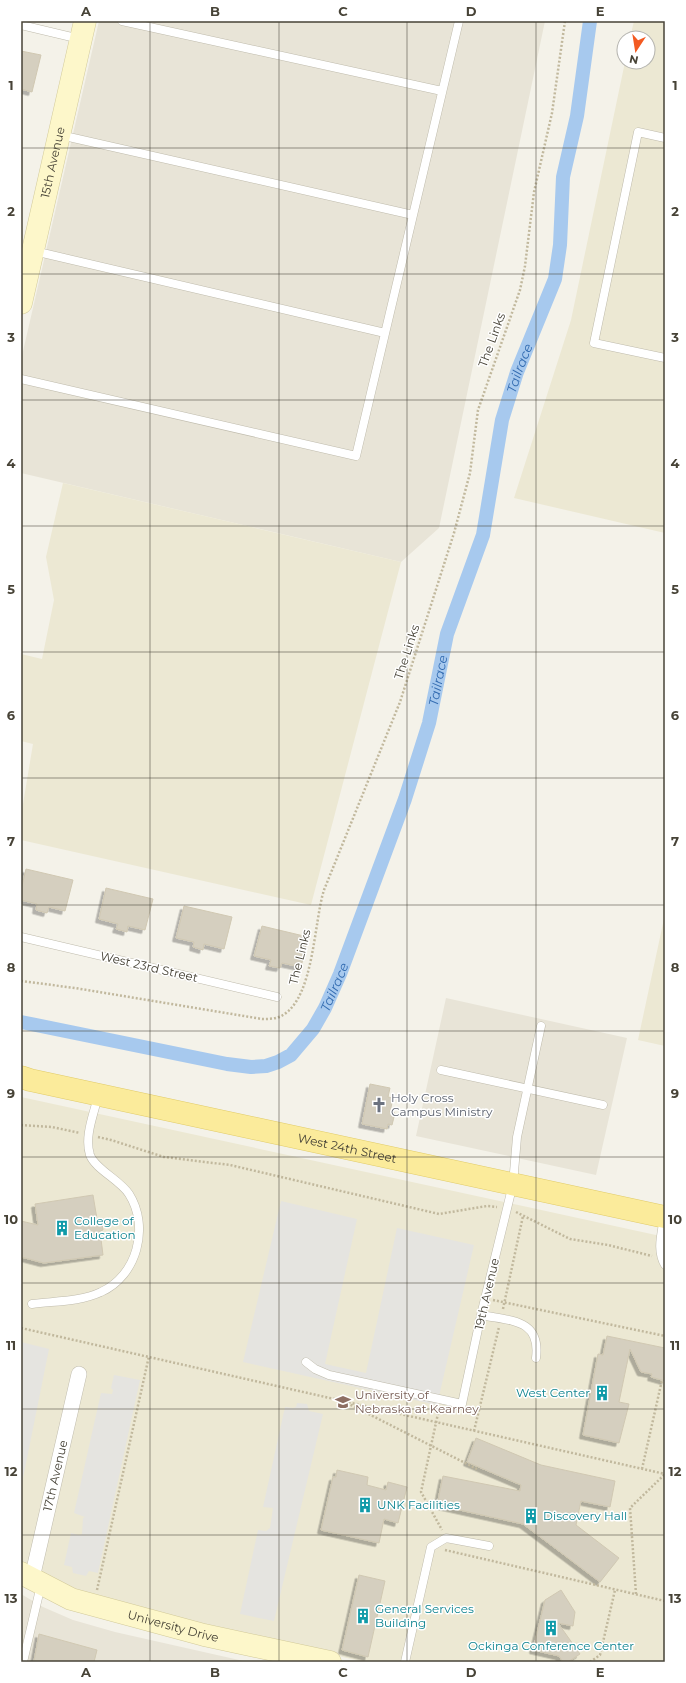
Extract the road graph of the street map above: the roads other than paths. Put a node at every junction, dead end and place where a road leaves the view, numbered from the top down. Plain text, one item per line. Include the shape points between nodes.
1 (122, 21) edge
2 (459, 21) edge
3 (21, 25) edge
4 (83, 30) edge
5 (442, 91) junction
6 (60, 136) junction
7 (665, 138) edge
8 (413, 214) junction
9 (34, 251) junction
10 (22, 293) edge
11 (385, 333) junction
12 (665, 358) edge
13 (21, 379) edge
14 (21, 937) edge
15 (277, 997) dead end
16 (541, 1026) dead end
17 (441, 1070) dead end
18 (24, 1079) edge
19 (527, 1088) junction
20 (98, 1095) junction
21 (602, 1105) dead end
22 (513, 1184) junction
23 (665, 1217) edge
24 (663, 1262) edge
25 (32, 1304) dead end
26 (481, 1315) junction
27 (536, 1358) dead end
28 (306, 1362) dead end
29 (79, 1374) dead end
30 (489, 1546) dead end
31 (32, 1578) edge
32 (319, 1661) edge
33 (23, 1662) edge
34 (405, 1662) edge

1 - 5 lane
2 - 5 lane
3 - 4 lane
4 - 6 street, 15th Avenue
5 - 8 lane
6 - 8 lane
6 - 9 street, 15th Avenue
7 - 12 lane via 638,132 594,343
8 - 11 lane
9 - 10 street, 15th Avenue
9 - 11 lane
11 - 13 lane via 356,456
14 - 15 lane, West 23rd Street
16 - 19 lane, 19th Avenue
17 - 19 lane
18 - 20 main road, West 24th Street
19 - 21 lane
19 - 22 lane, 19th Avenue via 517,1137
20 - 22 main road, West 24th Street
20 - 25 lane via 88,1135 90,1156 118,1181 129,1194 136,1209 139,1241 135,1255 120,1278 100,1293
22 - 23 main road, West 24th Street
22 - 26 lane, 19th Avenue
23 - 24 lane via 660,1248
26 - 27 lane via 519,1323 530,1328 538,1344
26 - 28 lane, 19th Avenue via 462,1404 329,1375
29 - 31 street, 17th Avenue
30 - 34 lane via 446,1538 431,1546
31 - 32 street, University Drive via 70,1599 204,1635
31 - 33 lane

